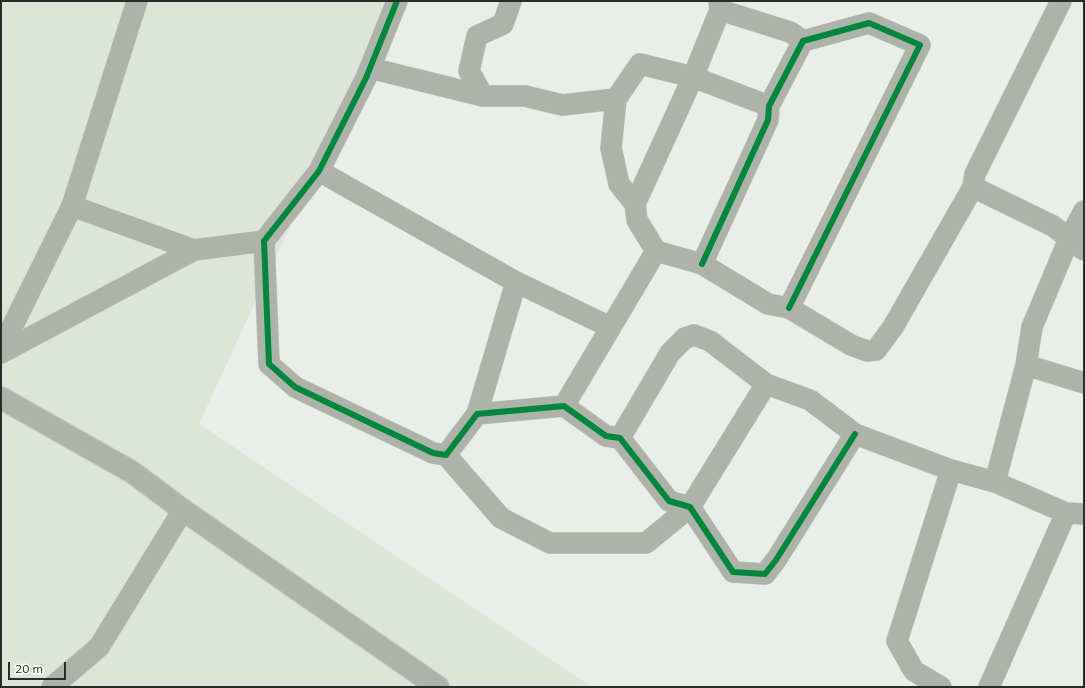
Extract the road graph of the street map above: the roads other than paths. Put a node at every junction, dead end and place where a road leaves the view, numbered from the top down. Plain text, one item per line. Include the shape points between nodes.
1 (137, 1) edge
2 (397, 1) edge
3 (511, 1) edge
4 (1061, 1) edge
5 (719, 6) edge
6 (803, 41) junction
7 (370, 68) junction
8 (694, 78) junction
9 (483, 96) junction
10 (616, 99) junction
11 (769, 106) junction
12 (319, 171) junction
13 (973, 187) junction
14 (634, 204) junction
15 (72, 206) junction
16 (1084, 211) edge
17 (264, 241) junction
18 (1077, 245) edge
19 (194, 250) junction
20 (656, 251) junction
21 (702, 264) junction
22 (516, 282) junction
23 (789, 308) junction
24 (610, 326) junction
25 (1, 349) edge
26 (1, 353) edge
27 (1026, 365) junction
28 (1084, 383) edge
29 (766, 384) junction
30 (1, 398) edge
31 (564, 406) junction
32 (477, 414) junction
33 (855, 434) junction
34 (620, 438) junction
35 (446, 455) junction
36 (951, 470) junction
37 (995, 482) junction
38 (690, 507) junction
39 (183, 510) junction
40 (1075, 514) edge
41 (52, 687) edge
42 (438, 687) edge
43 (941, 687) edge
44 (989, 687) edge

1 - 15 street
2 - 7 street
3 - 9 street via 503,24 477,36 469,71
4 - 13 street via 975,174
5 - 6 street via 790,32
5 - 8 street
6 - 11 street
6 - 23 street via 869,23 920,45
7 - 9 street
7 - 12 street
8 - 10 street via 640,64
8 - 11 street
8 - 14 street
9 - 10 street via 525,96 562,105
10 - 14 street via 611,148 619,184
11 - 21 street via 768,120
12 - 17 street
12 - 22 street
13 - 18 street via 1053,226
13 - 23 street via 893,327 876,350 867,351 852,345
14 - 20 street via 637,220
15 - 19 street
15 - 25 street
16 - 18 street
17 - 19 street
17 - 35 street via 269,364 295,387 433,453
18 - 27 street via 1032,327
19 - 26 street
20 - 21 street
20 - 24 street
21 - 23 street via 768,304
22 - 24 street
22 - 32 street
24 - 31 street
27 - 28 street
27 - 37 street
29 - 33 street via 810,400
29 - 34 street via 710,341 694,335 685,338 670,353
29 - 38 street
30 - 39 street via 132,472
31 - 32 street
31 - 34 street via 606,436
32 - 35 street
33 - 36 street
33 - 38 street via 765,574 733,572
34 - 38 street via 669,501
35 - 38 street via 501,518 550,543 646,543
36 - 37 street
36 - 43 street via 897,642 914,671
37 - 40 street
39 - 41 street via 99,647
39 - 42 street
40 - 44 street

